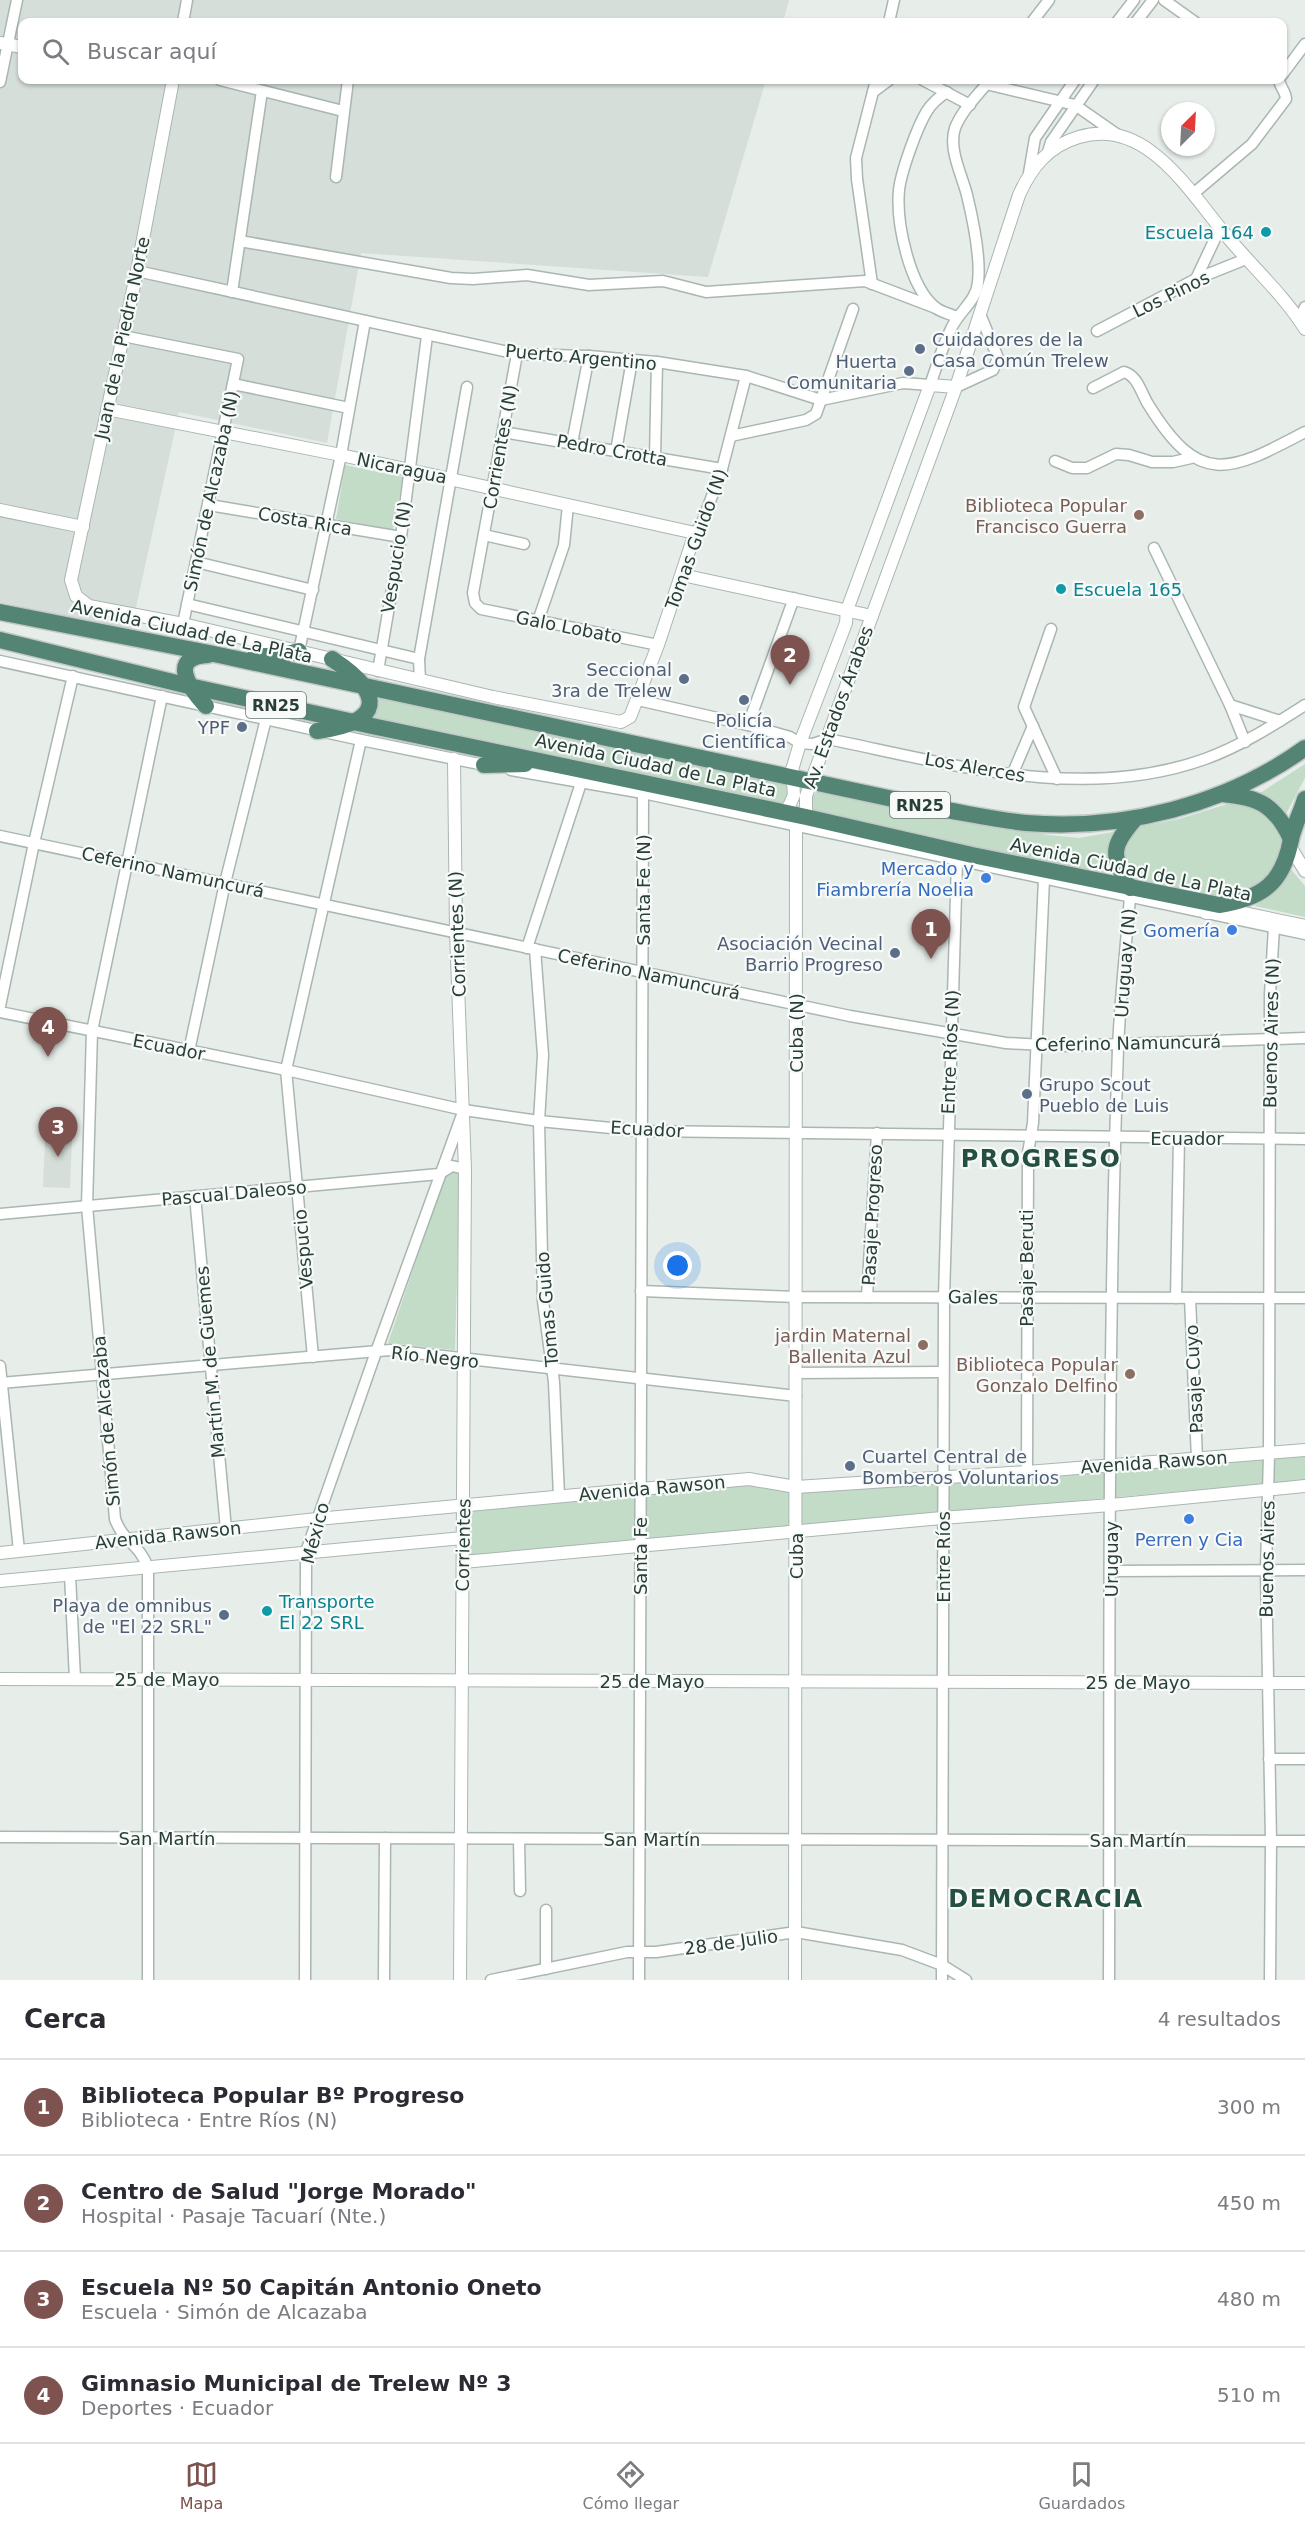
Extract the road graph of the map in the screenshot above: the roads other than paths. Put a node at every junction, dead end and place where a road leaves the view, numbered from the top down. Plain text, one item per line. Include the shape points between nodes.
1 (17, 0) edge
2 (187, 0) edge
3 (894, 0) edge
4 (1049, 0) edge
5 (1134, 0) edge
6 (1153, 0) edge
7 (1164, 0) edge
8 (184, 18) edge
9 (890, 18) edge
10 (1035, 18) edge
11 (1120, 18) edge
12 (1139, 18) edge
13 (1189, 18) edge
14 (4, 44) edge
15 (1305, 44) edge
16 (1287, 68) edge
17 (0, 82) edge
18 (172, 84) edge
19 (235, 84) edge
20 (347, 84) edge
21 (875, 84) edge
22 (884, 84) edge
23 (931, 84) edge
24 (986, 84) edge
25 (996, 84) edge
26 (1072, 84) edge
27 (1091, 84) edge
28 (1281, 84) edge
29 (262, 91) junction
30 (947, 92) junction
31 (873, 93) junction
32 (1060, 101) junction
33 (970, 105) junction
34 (1075, 105) junction
35 (343, 111) junction
36 (1118, 135) junction
37 (1048, 152) junction
38 (1029, 173) junction
39 (336, 177) dead end
40 (1193, 194) junction
41 (1220, 228) junction
42 (240, 241) junction
43 (1246, 259) junction
44 (136, 271) junction
45 (1197, 279) junction
46 (872, 284) junction
47 (232, 292) junction
48 (1305, 307) edge
49 (936, 308) junction
50 (853, 309) dead end
51 (980, 314) junction
52 (957, 317) junction
53 (365, 321) junction
54 (1302, 324) edge
55 (1097, 331) dead end
56 (123, 336) junction
57 (427, 336) junction
58 (517, 354) junction
59 (589, 356) junction
60 (632, 360) junction
61 (657, 362) junction
62 (746, 376) junction
63 (233, 384) junction
64 (930, 385) junction
65 (467, 387) dead end
66 (956, 387) junction
67 (1093, 388) dead end
68 (821, 400) junction
69 (350, 408) junction
70 (107, 409) junction
71 (224, 432) junction
72 (503, 432) junction
73 (1305, 432) edge
74 (732, 436) junction
75 (572, 443) junction
76 (616, 451) junction
77 (341, 455) junction
78 (655, 458) junction
79 (1191, 458) junction
80 (1055, 461) dead end
81 (722, 469) junction
82 (410, 470) junction
83 (452, 479) junction
84 (492, 488) junction
85 (209, 505) junction
86 (568, 505) junction
87 (0, 510) edge
88 (327, 525) junction
89 (83, 527) junction
90 (695, 533) junction
91 (484, 535) junction
92 (401, 537) junction
93 (524, 544) dead end
94 (1154, 548) dead end
95 (196, 562) junction
96 (682, 575) junction
97 (313, 590) junction
98 (76, 596) joint
99 (794, 598) junction
100 (187, 604) junction
101 (480, 609) joint
102 (847, 610) junction
103 (0, 612) edge
104 (872, 616) junction
105 (538, 621) junction
106 (183, 624) junction
107 (1051, 629) dead end
108 (303, 633) junction
109 (0, 640) edge
110 (658, 645) junction
111 (299, 651) junction
112 (381, 651) junction
113 (214, 654) junction
114 (332, 659) junction
115 (419, 659) junction
116 (0, 661) edge
117 (378, 671) junction
118 (73, 676) junction
119 (420, 680) junction
120 (189, 686) junction
121 (365, 688) junction
122 (162, 696) junction
123 (638, 700) junction
124 (1230, 705) junction
125 (1305, 705) edge
126 (206, 706) junction
127 (266, 719) junction
128 (1280, 721) junction
129 (356, 722) junction
130 (748, 725) junction
131 (1033, 726) junction
132 (317, 731) junction
133 (828, 739) junction
134 (361, 740) junction
135 (1245, 742) junction
136 (800, 743) junction
137 (1305, 748) edge
138 (454, 759) junction
139 (554, 763) junction
140 (484, 765) junction
141 (1012, 775) junction
142 (803, 776) junction
143 (1057, 779) junction
144 (581, 783) junction
145 (643, 793) junction
146 (1222, 794) junction
147 (1305, 799) edge
148 (786, 813) junction
149 (1136, 818) junction
150 (801, 822) junction
151 (0, 836) edge
152 (34, 843) junction
153 (1291, 843) junction
154 (965, 858) junction
155 (126, 862) junction
156 (1000, 869) joint
157 (1305, 871) edge
158 (1044, 879) junction
159 (225, 883) junction
160 (1130, 892) junction
161 (322, 903) junction
162 (1212, 909) junction
163 (1305, 926) edge
164 (1274, 927) junction
165 (456, 932) junction
166 (1305, 934) edge
167 (531, 949) junction
168 (643, 973) junction
169 (795, 1005) junction
170 (0, 1006) edge
171 (0, 1012) edge
172 (92, 1031) junction
173 (950, 1035) junction
174 (1305, 1038) edge
175 (1270, 1039) junction
176 (1118, 1045) junction
177 (1035, 1046) junction
178 (189, 1051) junction
179 (286, 1070) junction
180 (464, 1110) junction
181 (539, 1121) junction
182 (642, 1131) junction
183 (796, 1132) junction
184 (877, 1133) junction
185 (948, 1135) junction
186 (1030, 1137) junction
187 (1116, 1137) junction
188 (1179, 1138) junction
189 (1269, 1138) junction
190 (1305, 1139) edge
191 (465, 1169) junction
192 (439, 1174) junction
193 (297, 1188) junction
194 (195, 1196) junction
195 (87, 1206) junction
196 (0, 1214) edge
197 (641, 1291) junction
198 (796, 1297) junction
199 (867, 1297) junction
200 (944, 1297) junction
201 (1026, 1298) junction
202 (1113, 1298) junction
203 (1176, 1298) junction
204 (1190, 1298) junction
205 (1269, 1298) junction
206 (1305, 1298) edge
207 (376, 1352) junction
208 (313, 1357) junction
209 (465, 1359) junction
210 (0, 1366) edge
211 (211, 1366) junction
212 (552, 1370) junction
213 (943, 1372) junction
214 (796, 1373) junction
215 (103, 1375) junction
216 (641, 1379) junction
217 (1, 1383) edge
218 (796, 1396) junction
219 (1305, 1450) edge
220 (1269, 1454) junction
221 (1197, 1459) junction
222 (1111, 1466) junction
223 (1027, 1472) junction
224 (943, 1477) junction
225 (1305, 1486) edge
226 (796, 1487) junction
227 (640, 1489) junction
228 (1268, 1489) junction
229 (559, 1497) junction
230 (464, 1505) junction
231 (1111, 1505) junction
232 (942, 1518) junction
233 (317, 1519) junction
234 (226, 1529) junction
235 (796, 1532) junction
236 (463, 1538) junction
237 (128, 1540) junction
238 (640, 1546) junction
239 (19, 1551) junction
240 (306, 1552) junction
241 (0, 1553) edge
242 (463, 1563) junction
243 (148, 1568) junction
244 (1266, 1570) junction
245 (1305, 1570) edge
246 (1111, 1571) junction
247 (70, 1575) junction
248 (0, 1581) edge
249 (0, 1679) edge
250 (75, 1679) junction
251 (148, 1679) junction
252 (307, 1680) junction
253 (463, 1681) junction
254 (639, 1681) junction
255 (796, 1682) junction
256 (943, 1682) junction
257 (1110, 1682) junction
258 (1268, 1683) junction
259 (1305, 1683) edge
260 (1269, 1759) junction
261 (1305, 1759) edge
262 (0, 1837) edge
263 (148, 1838) junction
264 (306, 1838) junction
265 (386, 1838) junction
266 (461, 1838) junction
267 (519, 1839) junction
268 (638, 1839) junction
269 (796, 1839) junction
270 (943, 1840) junction
271 (1110, 1840) junction
272 (1271, 1841) junction
273 (1305, 1841) edge
274 (520, 1890) dead end
275 (546, 1910) dead end
276 (796, 1932) junction
277 (639, 1952) junction
278 (942, 1965) junction
279 (546, 1969) junction
280 (148, 1980) edge
281 (305, 1980) edge
282 (384, 1980) edge
283 (460, 1980) edge
284 (491, 1980) edge
285 (639, 1980) edge
286 (795, 1980) edge
287 (942, 1980) edge
288 (966, 1980) edge
289 (1109, 1980) edge
290 (1270, 1980) edge

1 - 14 street
2 - 8 street
3 - 9 street
4 - 10 street
5 - 11 street
6 - 12 street
7 - 13 street
14 - 17 street
15 - 16 street
18 - 44 street, Juan de la Piedra Norte
19 - 29 street
20 - 35 street
21 - 31 street
22 - 31 street
23 - 30 street
24 - 33 street, Av. Estados Árabes
25 - 32 street
26 - 32 street, Av. Estados Árabes
27 - 34 street, Av. Estados Árabes
28 - 40 street via 1286,99 1252,144
29 - 35 street
29 - 42 street
30 - 33 street
30 - 49 street via 926,112 903,172 899,200 910,265 922,291
31 - 46 street via 856,158
32 - 34 street
32 - 38 street, Av. Estados Árabes via 1035,138
33 - 52 street, Av. Estados Árabes via 953,137 979,263 978,286
34 - 36 street
34 - 37 street, Av. Estados Árabes
35 - 39 street
36 - 37 street, Av. Estados Árabes via 1094,132
36 - 40 street via 1152,151
37 - 38 street, Av. Estados Árabes
38 - 51 street, Av. Estados Árabes
40 - 41 street
41 - 43 street
41 - 45 street
42 - 46 street via 451,278 527,275 589,285 663,281 706,292 855,281
42 - 47 street
43 - 45 street, Los Pinos
43 - 54 street
44 - 47 street, Puerto Argentino
44 - 56 street, Juan de la Piedra Norte
45 - 55 street, Los Pinos
46 - 49 street
47 - 53 street, Puerto Argentino
48 - 54 street
49 - 52 street
50 - 68 street
51 - 66 street, Av. Estados Árabes
51 - 66 street via 998,358 993,370
52 - 64 street, Av. Estados Árabes
53 - 57 street, Puerto Argentino
53 - 69 street
56 - 63 street, Simón de Alcazaba (N) via 238,358
56 - 70 street, Juan de la Piedra Norte
57 - 58 street, Puerto Argentino
57 - 82 street, Vespucio (N)
58 - 59 street, Puerto Argentino
58 - 72 street, Corrientes (N)
59 - 60 street, Puerto Argentino
59 - 75 street
60 - 61 street, Puerto Argentino
60 - 76 street
61 - 62 street, Puerto Argentino
61 - 78 street
62 - 68 street, Puerto Argentino
62 - 74 street, Tomas Guido (N)
63 - 69 street
63 - 71 street, Simón de Alcazaba (N)
64 - 66 street, Puerto Argentino
64 - 68 street, Puerto Argentino via 903,383
64 - 102 street, Av. Estados Árabes
65 - 83 street
66 - 104 street, Av. Estados Árabes
67 - 79 street via 1129,373 1171,437
68 - 74 street via 816,414 806,420
69 - 77 street
70 - 71 street, Nicaragua
70 - 89 street, Juan de la Piedra Norte
71 - 77 street, Nicaragua
71 - 85 street, Simón de Alcazaba (N)
72 - 75 street, Pedro Crotta
72 - 84 street, Corrientes (N)
73 - 79 street via 1270,451 1229,466
74 - 81 street, Tomas Guido (N)
75 - 76 street, Pedro Crotta
76 - 78 street, Pedro Crotta
77 - 82 street, Nicaragua
77 - 88 street
78 - 81 street, Pedro Crotta
79 - 80 street via 1152,462 1116,454 1087,468 1072,468
81 - 90 street, Tomas Guido (N)
82 - 83 street, Nicaragua
82 - 92 street, Vespucio (N)
83 - 84 street, Nicaragua
83 - 115 street
84 - 86 street, Nicaragua
84 - 91 street, Corrientes (N)
85 - 88 street, Costa Rica
85 - 95 street, Simón de Alcazaba (N)
86 - 90 street, Nicaragua
86 - 105 street via 564,545
87 - 89 street
88 - 92 street, Costa Rica
88 - 97 street
89 - 98 street, Juan de la Piedra Norte via 71,580
90 - 96 street, Tomas Guido (N)
91 - 93 street
91 - 101 street, Corrientes (N) via 472,593
92 - 112 street, Vespucio (N)
94 - 124 street
95 - 97 street
95 - 100 street, Simón de Alcazaba (N)
96 - 99 street
96 - 110 street, Tomas Guido (N)
97 - 108 street
98 - 106 street, Avenida Ciudad de La Plata via 89,606
99 - 102 street
99 - 130 street
100 - 106 street, Simón de Alcazaba (N)
100 - 108 street, Avenida Ciudad de La Plata
101 - 105 street, Galo Lobato
102 - 104 street
102 - 136 street, Av. Estados Árabes via 846,623
103 - 113 highway, Avenida Ciudad de La Plata / RN25
104 - 133 street, Av. Estados Árabes
105 - 110 street, Galo Lobato
106 - 111 street, Avenida Ciudad de La Plata
107 - 131 street via 1024,707
108 - 111 street
108 - 112 street, Avenida Ciudad de La Plata
109 - 120 highway, Avenida Ciudad de La Plata / RN25
110 - 123 street, Tomas Guido (N)
111 - 113 highway via 269,657
111 - 114 street, Avenida Ciudad de La Plata
112 - 115 street, Avenida Ciudad de La Plata
112 - 117 street, Vespucio (N)
113 - 120 highway via 190,660 184,676
113 - 121 highway, Avenida Ciudad de La Plata / RN25
114 - 117 street, Avenida Ciudad de La Plata
114 - 121 highway via 356,676
115 - 119 street
116 - 118 street
117 - 119 street, Avenida Ciudad de La Plata
118 - 122 street
118 - 152 street
119 - 123 street, Avenida Ciudad de La Plata via 621,722 630,717
120 - 126 highway
120 - 129 highway, Avenida Ciudad de La Plata / RN25
121 - 129 highway via 370,707
121 - 142 highway, Avenida Ciudad de La Plata / RN25 via 707,759 743,759
122 - 126 street
122 - 155 street
123 - 130 street, Los Alerces
124 - 128 street
124 - 135 street
125 - 128 street, Los Alerces
126 - 127 street
127 - 132 street
127 - 159 street
128 - 135 street, Los Alerces
129 - 132 highway
129 - 139 highway, Avenida Ciudad de La Plata / RN25
130 - 136 street, Los Alerces
131 - 141 street
131 - 143 street
132 - 134 street
133 - 136 street, Los Alerces
133 - 141 street, Los Alerces
133 - 142 street, Av. Estados Árabes
134 - 138 street
134 - 161 street
135 - 143 street, Los Alerces via 1204,759 1152,773 1095,780
136 - 142 street, Av. Estados Árabes
137 - 146 highway, RN25
138 - 140 street, Avenida Ciudad de La Plata
138 - 165 street, Corrientes (N)
139 - 140 highway
139 - 148 highway, Avenida Ciudad de La Plata / RN25
140 - 144 street, Avenida Ciudad de La Plata
141 - 143 street, Los Alerces
142 - 148 street, Av. Estados Árabes
142 - 149 highway, Avenida Ciudad de La Plata / RN25 via 873,788 935,808 1026,823 1083,824
142 - 150 street, Av. Estados Árabes via 806,796
144 - 145 street, Avenida Ciudad de La Plata
144 - 167 street
145 - 150 street, Avenida Ciudad de La Plata
145 - 168 street, Santa Fe (N)
146 - 149 highway, Avenida Ciudad de La Plata / RN25
146 - 153 highway via 1261,802 1282,821
147 - 153 highway, RN25
148 - 150 highway, Avenida Ciudad de La Plata / RN25
149 - 160 highway via 1122,834 1115,853
150 - 154 highway, Avenida Ciudad de La Plata / RN25
150 - 169 street, Cuba (N)
151 - 152 street, Ceferino Namuncurá
152 - 155 street, Ceferino Namuncurá
152 - 170 street
153 - 157 street
153 - 162 highway, RN25 via 1271,886 1240,902
154 - 156 highway
154 - 160 highway, Avenida Ciudad de La Plata / RN25
154 - 173 street, Entre Ríos (N)
155 - 159 street, Ceferino Namuncurá
155 - 172 street
156 - 158 street, Avenida Ciudad de La Plata
158 - 160 street, Avenida Ciudad de La Plata
158 - 177 street, Pasaje Beruti
159 - 161 street, Ceferino Namuncurá
159 - 178 street
160 - 162 highway, Avenida Ciudad de La Plata / RN25
160 - 176 street, Uruguay (N)
161 - 165 street, Ceferino Namuncurá
161 - 179 street
162 - 163 street, Avenida Ciudad de La Plata
162 - 164 street, Avenida Ciudad de La Plata
164 - 166 street, Avenida Ciudad de La Plata
164 - 175 street, Buenos Aires (N)
165 - 167 street, Ceferino Namuncurá
165 - 180 street, Corrientes (N)
167 - 168 street, Ceferino Namuncurá
167 - 181 street via 543,1054
168 - 169 street, Ceferino Namuncurá
168 - 182 street, Santa Fe (N)
169 - 173 street, Ceferino Namuncurá
169 - 183 street, Cuba (N)
171 - 172 street, Ecuador
172 - 178 street, Ecuador
172 - 195 street, Simón de Alcazaba
173 - 177 street, Ceferino Namuncurá
173 - 185 street, Entre Ríos (N)
174 - 175 street, Ceferino Namuncurá
175 - 176 street, Ceferino Namuncurá
175 - 189 street, Buenos Aires (N)
176 - 177 street, Ceferino Namuncurá
176 - 187 street, Uruguay (N)
177 - 186 street, Pasaje Beruti
178 - 179 street, Ecuador
179 - 180 street, Ecuador
179 - 193 street, Vespucio
180 - 181 street, Ecuador
180 - 191 street, Corrientes
180 - 192 street, México
181 - 182 street, Ecuador
181 - 212 street, Tomas Guido via 543,1301
182 - 183 street, Ecuador
182 - 197 street, Santa Fe
183 - 184 street, Ecuador
183 - 198 street, Cuba
184 - 185 street, Ecuador
184 - 199 street, Pasaje Progreso
185 - 186 street, Ecuador
185 - 200 street, Entre Ríos
186 - 187 street, Ecuador
186 - 201 street, Pasaje Beruti
187 - 188 street, Ecuador
187 - 202 street, Uruguay
188 - 189 street, Ecuador
188 - 203 street
189 - 190 street, Ecuador
189 - 205 street, Buenos Aires
191 - 192 street, Pascual Daleoso via 452,1166
191 - 209 street, Corrientes
192 - 193 street, Pascual Daleoso
192 - 207 street, México
193 - 194 street, Pascual Daleoso
193 - 208 street, Vespucio
194 - 195 street, Pascual Daleoso
194 - 211 street, Martín M. de Güemes
195 - 196 street, Pascual Daleoso
195 - 215 street, Simón de Alcazaba
197 - 198 street, Gales
197 - 216 street, Santa Fe
198 - 199 street, Gales
198 - 214 street, Cuba
199 - 200 street, Gales
200 - 201 street, Gales
200 - 213 street, Entre Ríos
201 - 202 street, Gales
201 - 223 street, Pasaje Beruti
202 - 203 street, Gales
202 - 222 street, Uruguay
203 - 204 street, Gales
204 - 205 street, Gales
204 - 221 street, Pasaje Cuyo
205 - 206 street, Gales
205 - 220 street, Buenos Aires
207 - 208 street, Río Negro
207 - 209 street, Río Negro via 390,1350
207 - 233 street, México
208 - 211 street, Río Negro
209 - 212 street, Río Negro
209 - 230 street, Corrientes
210 - 217 street
211 - 215 street, Río Negro
211 - 234 street, Martín M. de Güemes
212 - 216 street, Río Negro
212 - 229 street, Tomas Guido
213 - 214 street
213 - 224 street, Entre Ríos
214 - 218 street, Cuba
215 - 217 street, Río Negro
215 - 237 street, Simón de Alcazaba via 115,1519
216 - 218 street, Río Negro
216 - 227 street, Santa Fe
217 - 239 street
218 - 226 street, Cuba
219 - 220 street, Avenida Rawson
220 - 221 street, Avenida Rawson
220 - 228 street, Buenos Aires
221 - 222 street, Avenida Rawson
222 - 223 street, Avenida Rawson
222 - 231 street, Uruguay
223 - 224 street, Avenida Rawson
224 - 226 street, Avenida Rawson
224 - 232 street, Entre Ríos
225 - 228 street, Avenida Rawson
226 - 227 street, Avenida Rawson via 749,1479
226 - 235 street, Cuba
227 - 229 street, Avenida Rawson
227 - 238 street, Santa Fe
228 - 231 street, Avenida Rawson
228 - 244 street, Buenos Aires
229 - 230 street, Avenida Rawson
230 - 233 street, Avenida Rawson
230 - 236 street, Corrientes
231 - 232 street, Avenida Rawson
231 - 246 street, Uruguay
232 - 235 street, Avenida Rawson
232 - 256 street, Entre Ríos
233 - 234 street, Avenida Rawson
233 - 240 street, México
234 - 237 street, Avenida Rawson
235 - 238 street, Avenida Rawson
235 - 255 street, Cuba
236 - 240 street, Avenida Rawson
236 - 242 street, Corrientes
237 - 239 street, Avenida Rawson
237 - 243 street, Simón de Alcazaba via 144,1555
238 - 242 street, Avenida Rawson
238 - 254 street, Santa Fe
239 - 241 street, Avenida Rawson
240 - 243 street, Avenida Rawson
240 - 252 street, México
242 - 253 street, Corrientes
243 - 247 street, Avenida Rawson
243 - 251 street
244 - 245 street
244 - 246 street
244 - 258 street, Buenos Aires
246 - 257 street, Uruguay
247 - 248 street, Avenida Rawson
247 - 250 street
249 - 250 street, 25 de Mayo
250 - 251 street, 25 de Mayo
251 - 252 street, 25 de Mayo
251 - 263 street
252 - 253 street, 25 de Mayo
252 - 264 street, México
253 - 254 street, 25 de Mayo
253 - 266 street, Corrientes
254 - 255 street, 25 de Mayo
254 - 268 street, Santa Fe
255 - 256 street, 25 de Mayo
255 - 269 street, Cuba
256 - 257 street, 25 de Mayo
256 - 270 street, Entre Ríos
257 - 258 street, 25 de Mayo
257 - 271 street, Uruguay
258 - 259 street, 25 de Mayo
258 - 260 street, Buenos Aires
260 - 261 street
260 - 272 street, Buenos Aires
262 - 263 street, San Martín
263 - 264 street, San Martín
263 - 280 street
264 - 265 street, San Martín
264 - 281 street, México
265 - 266 street, San Martín
265 - 282 street
266 - 267 street, San Martín
266 - 283 street, Corrientes
267 - 268 street, San Martín
267 - 274 street
268 - 269 street, San Martín
268 - 277 street, Santa Fe
269 - 270 street, San Martín
269 - 276 street, Cuba
270 - 271 street, San Martín
270 - 278 street, Entre Ríos
271 - 272 street, San Martín
271 - 289 street, Uruguay
272 - 273 street, San Martín
272 - 290 street, Buenos Aires
275 - 279 street
276 - 277 street, 28 de Julio
276 - 278 street, 28 de Julio via 902,1950
276 - 286 street, Cuba
277 - 279 street, 28 de Julio
277 - 285 street, Santa Fe
278 - 287 street, Entre Ríos
278 - 288 street, 28 de Julio
279 - 284 street, 28 de Julio

